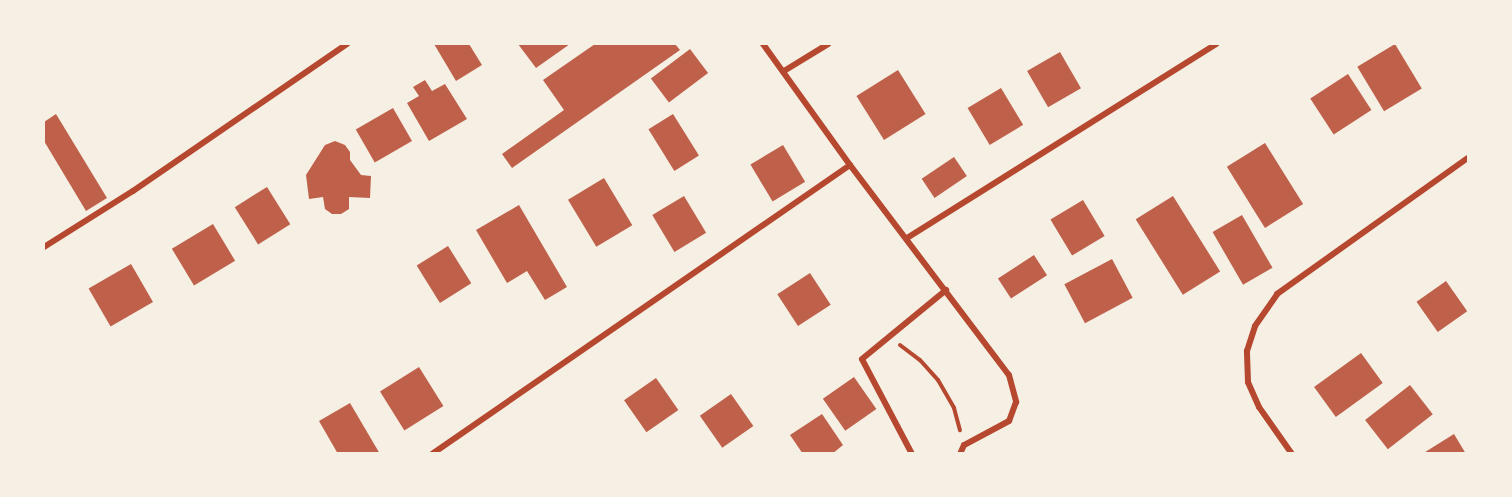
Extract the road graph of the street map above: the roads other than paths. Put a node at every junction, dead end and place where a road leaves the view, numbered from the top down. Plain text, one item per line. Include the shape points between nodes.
1 (347, 44) edge
2 (763, 44) edge
3 (828, 44) edge
4 (1216, 44) edge
5 (783, 71) junction
6 (1468, 158) edge
7 (850, 165) junction
8 (907, 238) junction
9 (44, 247) edge
10 (946, 290) junction
11 (432, 453) edge
12 (912, 453) edge
13 (960, 453) edge
14 (1292, 453) edge

1 - 9 street
2 - 5 street
3 - 5 street
4 - 8 street
5 - 7 street
6 - 14 street via 1277,294 1255,326 1247,351 1248,382 1259,407
7 - 8 street
7 - 11 street
8 - 10 street
10 - 12 street via 862,359
10 - 13 street via 1009,375 1016,402 1009,421 964,445

